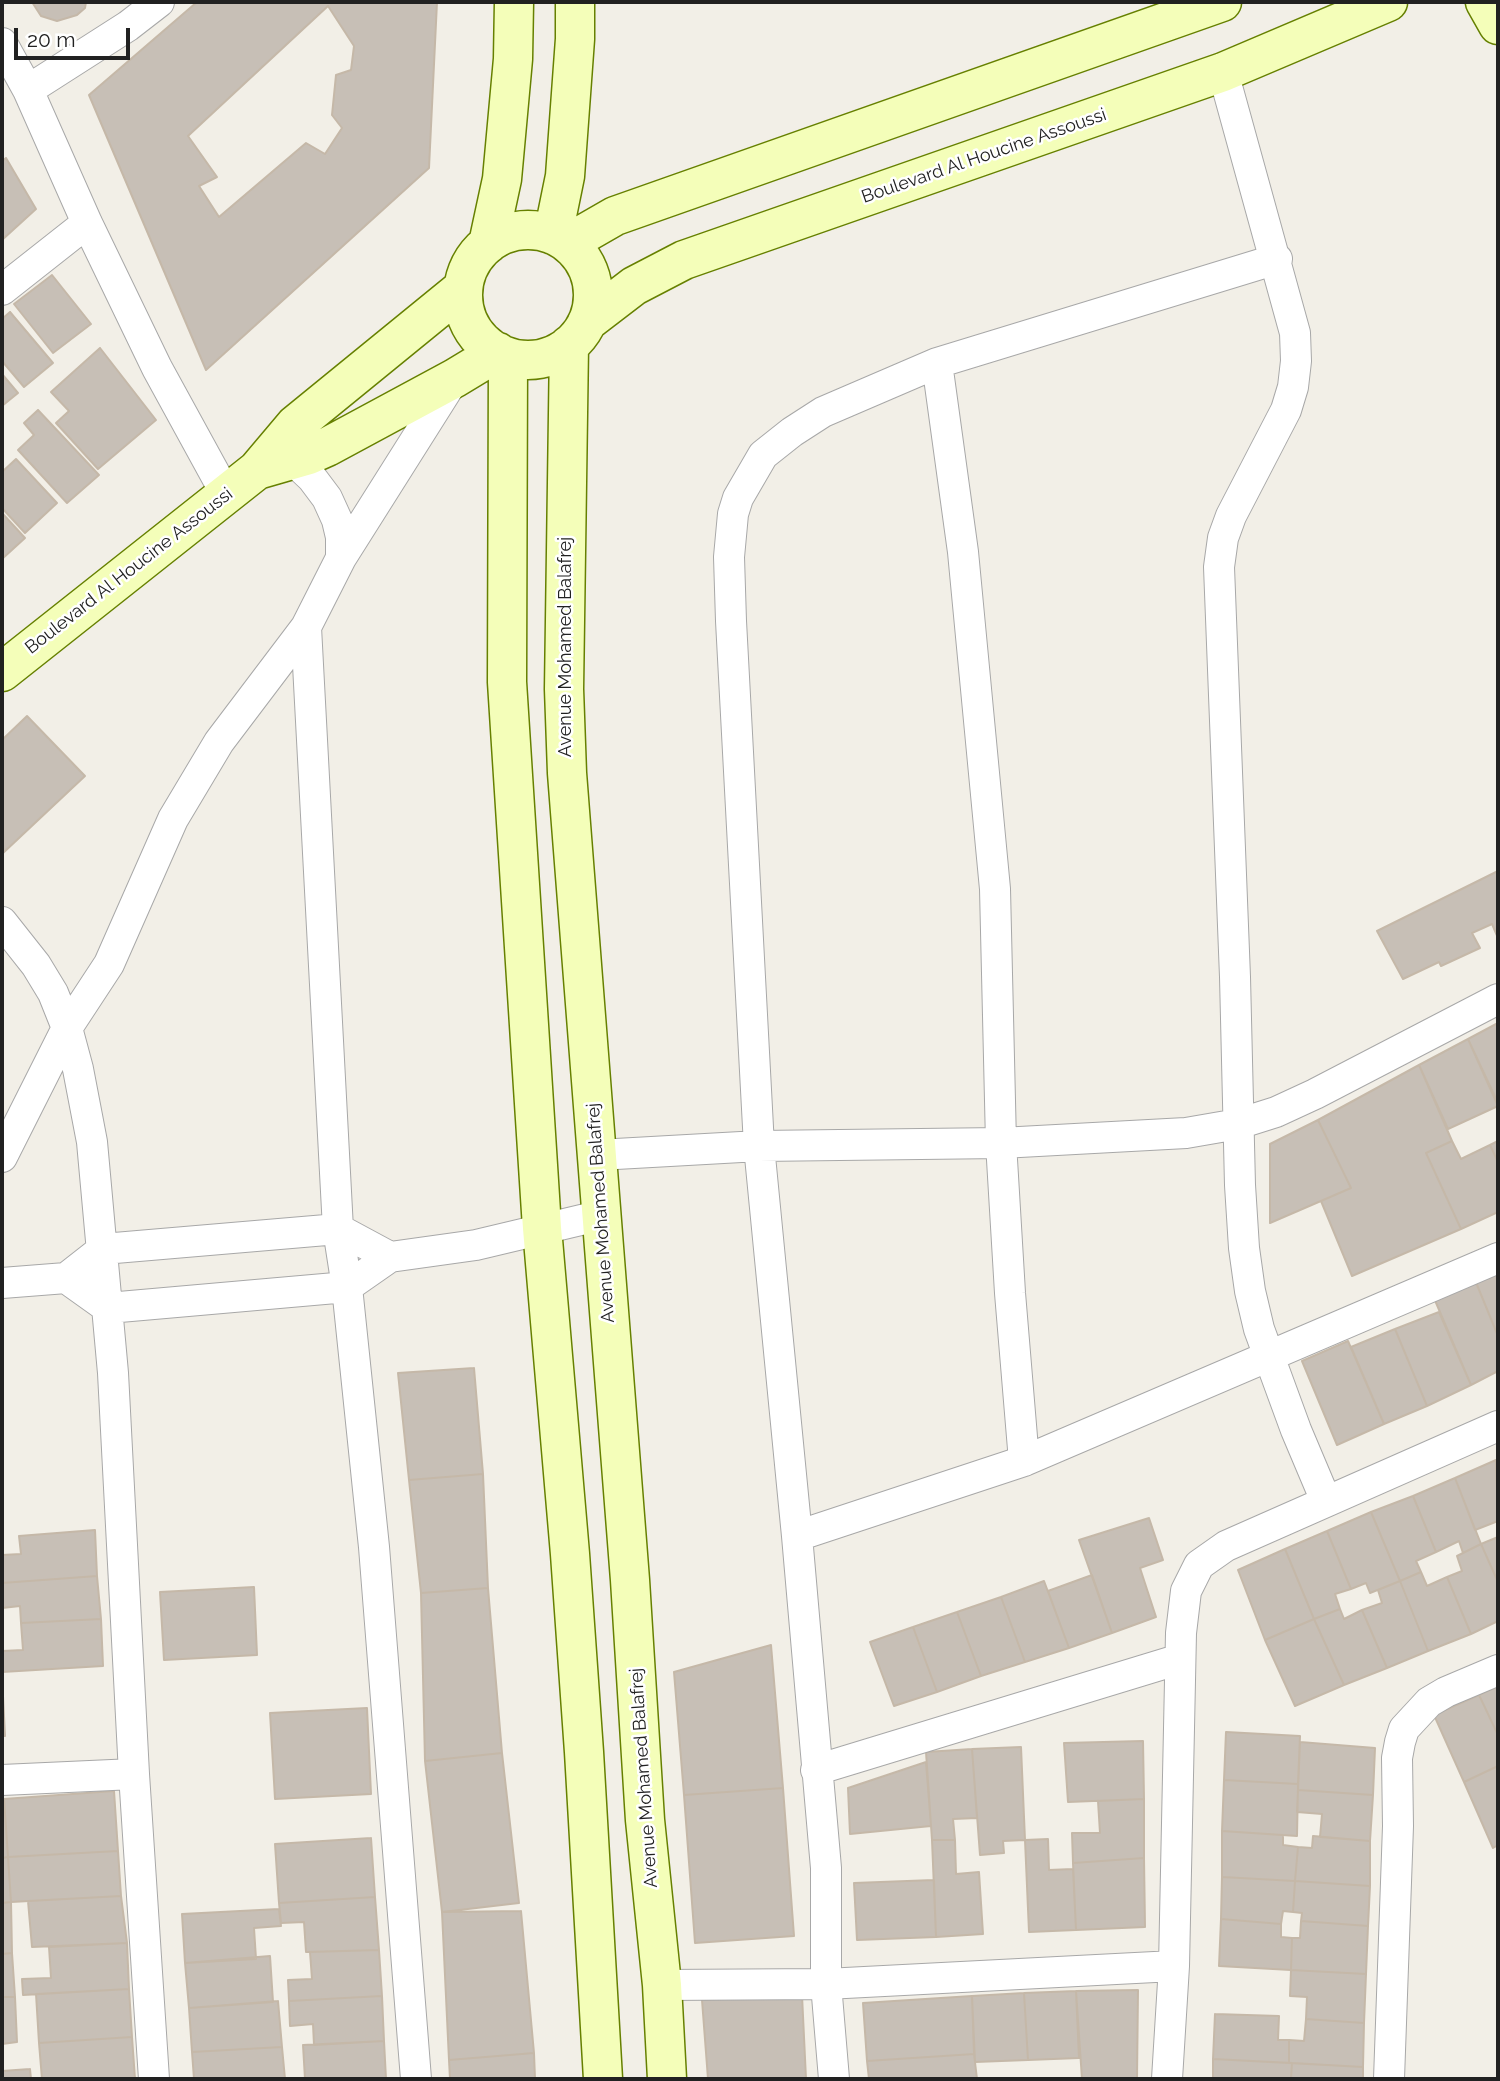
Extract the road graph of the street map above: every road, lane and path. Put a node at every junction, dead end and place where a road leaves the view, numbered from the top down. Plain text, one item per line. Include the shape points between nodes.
1 (159, 2) edge
2 (514, 2) edge
3 (575, 2) edge
4 (1222, 2) edge
5 (1388, 2) edge
6 (1485, 2) edge
7 (1498, 25) edge
8 (2, 43) edge
9 (1223, 72) junction
10 (27, 90) junction
11 (87, 223) junction
12 (560, 239) junction
13 (488, 244) junction
14 (1277, 260) junction
15 (463, 288) junction
16 (2, 290) edge
17 (578, 334) junction
18 (503, 354) junction
19 (937, 363) junction
20 (455, 378) junction
21 (275, 465) junction
22 (226, 494) junction
23 (341, 558) junction
24 (306, 627) junction
25 (2, 672) edge
26 (2, 922) edge
27 (1498, 999) edge
28 (67, 1028) junction
29 (1238, 1124) junction
30 (1001, 1143) junction
31 (759, 1146) junction
32 (598, 1156) junction
33 (2, 1157) edge
34 (602, 1215) junction
35 (542, 1228) junction
36 (338, 1229) junction
37 (103, 1249) junction
38 (390, 1257) junction
39 (1498, 1258) edge
40 (66, 1279) junction
41 (2, 1283) edge
42 (347, 1287) junction
43 (108, 1308) junction
44 (1269, 1358) junction
45 (1498, 1426) edge
46 (1024, 1461) junction
47 (1326, 1501) junction
48 (797, 1536) junction
49 (1180, 1659) junction
50 (1498, 1670) edge
51 (816, 1770) junction
52 (134, 1774) junction
53 (2, 1780) edge
54 (1174, 1966) junction
55 (826, 1983) junction
56 (662, 1985) junction
57 (154, 2079) edge
58 (416, 2079) edge
59 (603, 2079) edge
60 (667, 2079) edge
61 (834, 2079) edge
62 (1167, 2079) edge
63 (1389, 2079) edge

1 - 10 street
2 - 13 street via 502,179
3 - 12 street
4 - 12 street
5 - 9 street, Boulevard Al Houcine Assoussi
6 - 7 street
8 - 10 street
9 - 14 street
9 - 17 street, Boulevard Al Houcine Assoussi via 684,260 634,286
10 - 11 street
11 - 16 street
11 - 22 street
12 - 13 street via 536,230 519,230
12 - 17 street via 582,260 591,279 593,302
13 - 15 street via 471,263
14 - 19 street
14 - 29 street via 1295,333 1293,387 1274,435 1231,516 1219,567
15 - 18 street via 463,303 474,332
15 - 21 street, Boulevard Al Houcine Assoussi via 295,425
17 - 18 street via 556,354 524,360
17 - 32 street, Avenue Mohamed Balafrej via 564,619 565,731
18 - 20 street, Boulevard Al Houcine Assoussi
18 - 35 street via 507,682
19 - 30 street via 963,552 995,889
19 - 31 street via 823,412 792,432 763,455 733,514 731,621
20 - 21 street, Boulevard Al Houcine Assoussi via 327,447
20 - 23 street
21 - 22 street, Boulevard Al Houcine Assoussi
21 - 23 street via 312,478 332,509 341,537
22 - 25 street, Boulevard Al Houcine Assoussi
23 - 24 street
24 - 28 street via 219,742 173,819 109,964
24 - 36 street
26 - 28 street via 36,965
27 - 29 street via 1315,1094
28 - 33 street
28 - 37 street via 92,1142
29 - 30 street via 1186,1133
29 - 44 street via 1244,1248 1250,1291
30 - 31 street
30 - 46 street
31 - 32 street
31 - 48 street
32 - 34 street, Avenue Mohamed Balafrej
34 - 35 street
34 - 56 street, Avenue Mohamed Balafrej via 645,1820
35 - 38 street via 476,1245
35 - 59 street via 572,1580
36 - 37 street
36 - 38 street
36 - 42 street
37 - 40 street
37 - 43 street
38 - 42 street
39 - 44 street
40 - 41 street
40 - 43 street
42 - 43 street
42 - 58 street via 374,1548
43 - 52 street
44 - 46 street
44 - 47 street
45 - 47 street
46 - 48 street
47 - 49 street via 1226,1546 1199,1565 1186,1591
48 - 51 street
49 - 51 street
49 - 54 street
50 - 63 street via 1429,1702 1404,1729 1399,1742
51 - 55 street via 825,1868
52 - 53 street
52 - 57 street
54 - 55 street
54 - 62 street
55 - 56 street
55 - 61 street
56 - 60 street, Avenue Mohamed Balafrej

